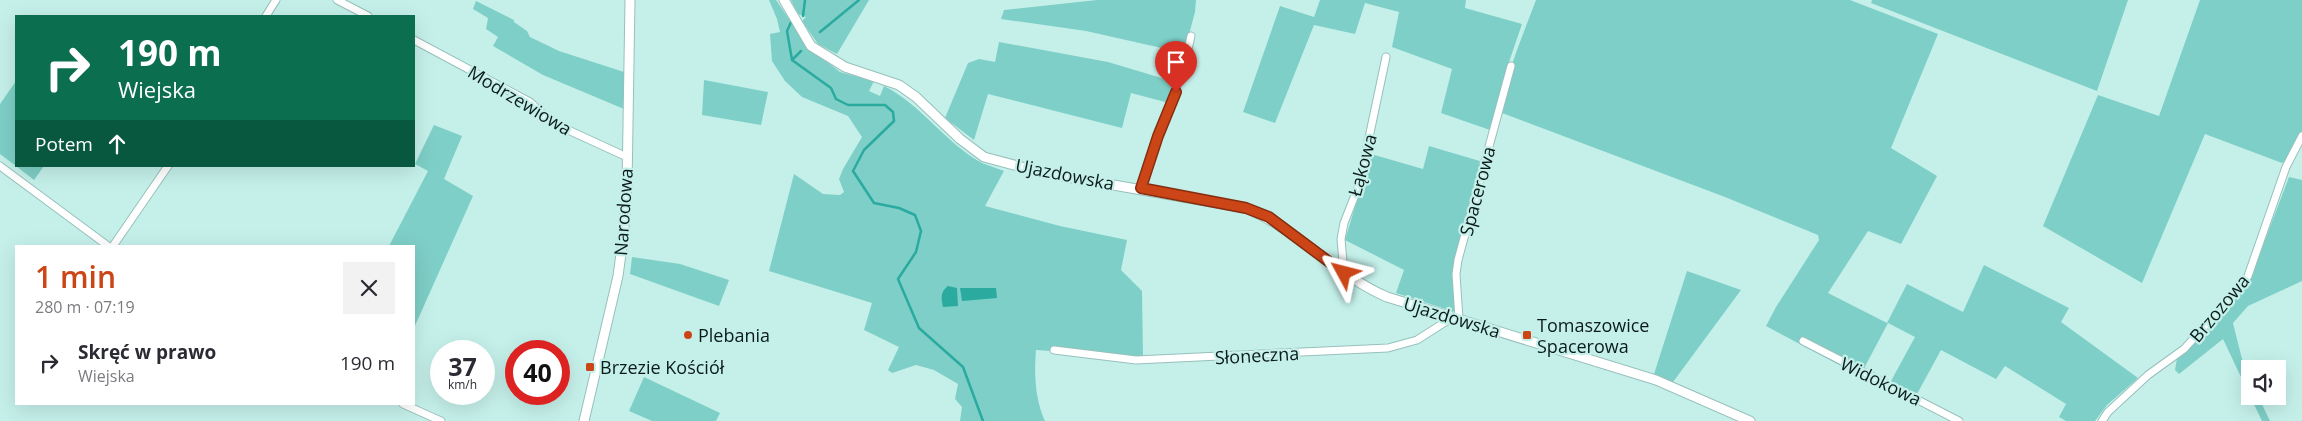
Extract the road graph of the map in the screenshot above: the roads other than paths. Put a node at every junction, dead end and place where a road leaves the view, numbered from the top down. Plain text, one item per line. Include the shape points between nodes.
1 (276, 0) edge
2 (337, 0) edge
3 (630, 0) edge
4 (784, 0) edge
5 (267, 15) edge
6 (366, 15) edge
7 (1191, 36) dead end
8 (415, 41) edge
9 (1386, 57) dead end
10 (1511, 66) dead end
11 (2302, 136) edge
12 (627, 157) junction
13 (0, 166) edge
14 (167, 167) edge
15 (1141, 188) junction
16 (107, 245) edge
17 (114, 245) edge
18 (1344, 273) junction
19 (1456, 318) junction
20 (1803, 341) dead end
21 (1054, 350) dead end
22 (405, 405) edge
23 (441, 421) edge
24 (584, 421) edge
25 (1750, 421) edge
26 (1959, 421) edge
27 (2102, 421) edge

1 - 5 street
2 - 6 street
3 - 12 street, Narodowa
4 - 15 street, Ujazdowska via 811,46 845,66 899,85 984,157 1044,173
7 - 15 street via 1182,78
8 - 12 street, Modrzewiowa via 530,102 553,123
9 - 18 street, Łąkowa via 1359,185 1344,223 1341,239
10 - 19 street, Spacerowa via 1458,260
11 - 27 street, Brzozowa via 2286,167 2242,286 2184,349 2148,375
12 - 24 street, Narodowa via 622,254
13 - 16 street
14 - 17 street
15 - 18 street, Ujazdowska via 1246,208 1269,217
18 - 19 street, Ujazdowska via 1387,297
19 - 21 street, Słoneczna via 1417,340 1388,348 1136,360
19 - 25 street, Ujazdowska via 1656,380
20 - 26 street, Widokowa
22 - 23 street

